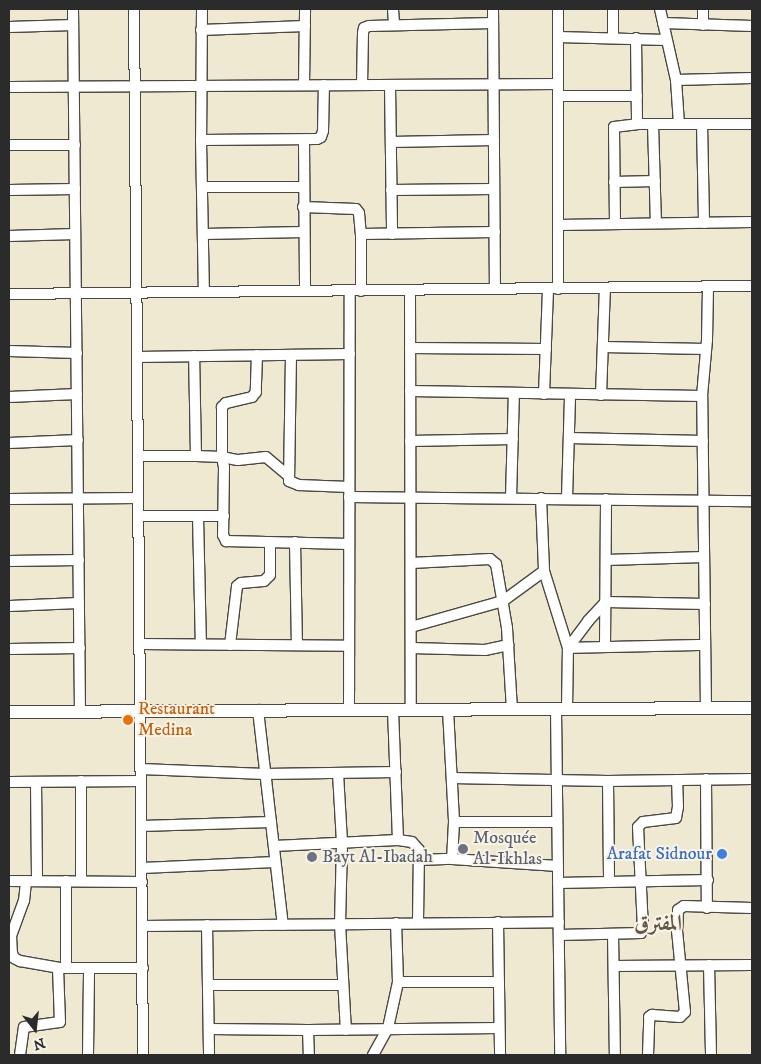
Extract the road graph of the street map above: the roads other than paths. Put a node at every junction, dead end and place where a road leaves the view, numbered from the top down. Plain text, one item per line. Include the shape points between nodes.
1 (73, 9) edge
2 (134, 9) edge
3 (202, 9) edge
4 (305, 9) edge
5 (393, 9) edge
6 (493, 9) edge
7 (558, 9) edge
8 (612, 9) edge
9 (660, 9) edge
10 (703, 9) edge
11 (493, 23) junction
12 (663, 23) junction
13 (394, 24) junction
14 (73, 25) junction
15 (703, 25) junction
16 (305, 26) junction
17 (752, 26) edge
18 (9, 27) edge
19 (202, 30) junction
20 (558, 37) junction
21 (613, 38) junction
22 (636, 38) junction
23 (666, 40) junction
24 (752, 78) edge
25 (676, 80) junction
26 (494, 84) junction
27 (558, 84) junction
28 (74, 85) junction
29 (304, 85) junction
30 (324, 85) junction
31 (362, 85) junction
32 (390, 85) junction
33 (135, 86) junction
34 (201, 86) junction
35 (9, 87) edge
36 (558, 96) junction
37 (637, 96) junction
38 (637, 124) junction
39 (653, 124) junction
40 (679, 124) junction
41 (702, 124) junction
42 (752, 124) edge
43 (201, 140) junction
44 (304, 140) junction
45 (494, 140) junction
46 (391, 142) junction
47 (9, 144) edge
48 (74, 145) junction
49 (655, 181) junction
50 (614, 182) junction
51 (202, 187) junction
52 (304, 187) junction
53 (494, 188) junction
54 (75, 189) junction
55 (9, 190) edge
56 (391, 190) junction
57 (303, 207) junction
58 (752, 222) edge
59 (704, 223) junction
60 (615, 224) junction
61 (656, 224) junction
62 (558, 225) junction
63 (304, 232) junction
64 (494, 232) junction
65 (75, 234) junction
66 (203, 234) junction
67 (361, 234) junction
68 (392, 234) junction
69 (9, 236) edge
70 (752, 286) edge
71 (708, 287) junction
72 (605, 288) junction
73 (495, 289) junction
74 (553, 289) junction
75 (410, 290) junction
76 (305, 291) junction
77 (350, 291) junction
78 (361, 291) junction
79 (204, 292) junction
80 (137, 293) junction
81 (9, 294) edge
82 (76, 294) junction
83 (603, 347) junction
84 (410, 348) junction
85 (546, 348) junction
86 (706, 350) junction
87 (9, 351) edge
88 (77, 353) junction
89 (290, 354) junction
90 (350, 354) junction
91 (257, 355) junction
92 (194, 356) junction
93 (137, 357) junction
94 (410, 391) junction
95 (77, 394) junction
96 (514, 394) junction
97 (544, 394) junction
98 (570, 394) junction
99 (602, 395) junction
100 (702, 396) junction
101 (9, 397) edge
102 (569, 438) junction
103 (513, 439) junction
104 (78, 440) junction
105 (410, 441) junction
106 (703, 441) junction
107 (9, 443) edge
108 (138, 456) junction
109 (196, 456) junction
110 (222, 457) junction
111 (289, 476) junction
112 (349, 492) junction
113 (411, 497) junction
114 (9, 498) edge
115 (138, 498) junction
116 (511, 498) junction
117 (541, 498) junction
118 (567, 498) junction
119 (80, 499) junction
120 (606, 499) junction
121 (703, 500) junction
122 (752, 501) edge
123 (139, 516) junction
124 (198, 516) junction
125 (224, 516) junction
126 (270, 542) junction
127 (295, 542) junction
128 (349, 544) junction
129 (704, 558) junction
130 (79, 560) junction
131 (606, 560) junction
132 (9, 561) edge
133 (411, 563) junction
134 (544, 571) junction
135 (503, 601) junction
136 (606, 602) junction
137 (79, 603) junction
138 (705, 604) junction
139 (9, 606) edge
140 (411, 626) junction
141 (140, 644) junction
142 (201, 644) junction
143 (230, 645) junction
144 (297, 645) junction
145 (508, 645) junction
146 (706, 645) junction
147 (349, 646) junction
148 (606, 646) junction
149 (80, 648) junction
150 (411, 648) junction
151 (568, 648) junction
152 (9, 649) edge
153 (752, 708) edge
154 (561, 709) junction
155 (706, 709) junction
156 (258, 710) junction
157 (349, 710) junction
158 (393, 710) junction
159 (411, 710) junction
160 (448, 710) junction
161 (512, 710) junction
162 (80, 711) junction
163 (140, 711) junction
164 (9, 712) edge
165 (141, 769) junction
166 (338, 772) junction
167 (396, 772) junction
168 (265, 774) junction
169 (452, 778) junction
170 (557, 778) junction
171 (706, 779) junction
172 (752, 779) edge
173 (677, 780) junction
174 (81, 781) junction
175 (141, 781) junction
176 (608, 781) junction
177 (9, 782) edge
178 (36, 782) junction
179 (271, 822) junction
180 (454, 822) junction
181 (557, 822) junction
182 (142, 826) junction
183 (398, 840) junction
184 (342, 843) junction
185 (274, 846) junction
186 (452, 859) junction
187 (419, 860) junction
188 (275, 862) junction
189 (558, 866) junction
190 (142, 868) junction
191 (708, 880) junction
192 (9, 881) edge
193 (26, 881) junction
194 (37, 881) junction
195 (66, 881) junction
196 (81, 881) junction
197 (142, 882) junction
198 (609, 882) junction
199 (640, 882) junction
200 (558, 883) junction
201 (707, 908) junction
202 (752, 908) edge
203 (498, 922) junction
204 (559, 922) junction
205 (418, 923) junction
206 (340, 924) junction
207 (396, 924) junction
208 (207, 925) junction
209 (283, 925) junction
210 (142, 926) junction
211 (614, 934) junction
212 (559, 935) junction
213 (10, 936) edge
214 (682, 965) junction
215 (709, 965) junction
216 (752, 965) edge
217 (614, 966) junction
218 (62, 968) junction
219 (89, 968) junction
220 (143, 968) junction
221 (398, 982) junction
222 (498, 982) junction
223 (208, 985) junction
224 (343, 985) junction
225 (388, 1028) junction
226 (499, 1028) junction
227 (209, 1029) junction
228 (308, 1030) junction
229 (346, 1030) junction
230 (20, 1055) edge
231 (88, 1055) edge
232 (143, 1055) edge
233 (210, 1055) edge
234 (309, 1055) edge
235 (373, 1055) edge
236 (500, 1055) edge
237 (560, 1055) edge
238 (615, 1055) edge
239 (648, 1055) edge
240 (711, 1055) edge

1 - 14 street
2 - 33 street
3 - 19 street
4 - 16 street
5 - 13 street
6 - 11 street
7 - 20 street
8 - 21 street
9 - 12 street
10 - 15 street
11 - 13 street
11 - 26 street
12 - 15 street
12 - 23 street
13 - 31 street via 364,28
14 - 18 street
14 - 28 street
15 - 17 street
16 - 19 street
16 - 29 street
19 - 34 street
20 - 21 street
20 - 27 street
21 - 22 street
22 - 23 street
22 - 37 street
23 - 25 street
24 - 25 street
25 - 40 street
26 - 27 street
26 - 32 street
26 - 45 street
27 - 36 street
28 - 33 street
28 - 35 street
28 - 48 street
29 - 30 street
29 - 34 street
30 - 31 street
30 - 44 street via 321,137
31 - 32 street
32 - 46 street
33 - 34 street
33 - 80 street
34 - 43 street
36 - 37 street
36 - 62 street
37 - 38 street
38 - 39 street
38 - 50 street via 614,127
39 - 40 street
39 - 49 street
40 - 41 street
41 - 42 street
41 - 59 street
43 - 44 street
43 - 51 street
44 - 52 street
45 - 46 street
45 - 53 street
46 - 56 street
47 - 48 street
48 - 54 street
49 - 50 street
49 - 61 street
50 - 60 street
51 - 52 street
51 - 66 street
52 - 57 street
53 - 56 street
53 - 64 street
54 - 55 street
54 - 65 street
56 - 68 street
57 - 63 street
57 - 67 street via 356,209
58 - 59 street
59 - 61 street
60 - 61 street
60 - 62 street
62 - 74 street
63 - 66 street
63 - 76 street
64 - 68 street
64 - 73 street
65 - 69 street
65 - 82 street
66 - 79 street
67 - 68 street
67 - 78 street
70 - 71 street
71 - 72 street
71 - 86 street
72 - 74 street
72 - 83 street
73 - 74 street
73 - 75 street
74 - 85 street
75 - 78 street
75 - 84 street
76 - 77 street
76 - 79 street
77 - 78 street
77 - 90 street
79 - 80 street
80 - 82 street
80 - 93 street
81 - 82 street
82 - 88 street
83 - 86 street
83 - 99 street
84 - 85 street
84 - 94 street
85 - 97 street
86 - 100 street
87 - 88 street
88 - 95 street
89 - 90 street
89 - 91 street
89 - 111 street
90 - 112 street
91 - 92 street
91 - 110 street via 256,392 252,397 226,402 222,407
92 - 93 street
92 - 109 street
93 - 108 street
94 - 96 street
94 - 105 street
95 - 101 street
95 - 104 street
96 - 97 street
96 - 103 street
97 - 98 street
98 - 99 street
98 - 102 street
99 - 100 street
100 - 106 street
102 - 106 street
102 - 118 street
103 - 105 street
103 - 116 street
104 - 107 street
104 - 119 street
105 - 113 street
106 - 121 street
108 - 109 street
108 - 115 street
109 - 110 street
110 - 111 street via 238,460 266,457
110 - 125 street
111 - 112 street via 293,484
112 - 113 street
112 - 128 street
113 - 116 street
113 - 133 street
114 - 119 street
115 - 119 street
115 - 123 street
116 - 117 street
117 - 118 street
117 - 134 street
118 - 120 street
119 - 130 street
120 - 121 street
120 - 131 street
121 - 122 street
121 - 129 street
123 - 124 street
123 - 141 street
124 - 125 street
124 - 142 street
125 - 126 street via 226,541
126 - 127 street
126 - 143 street via 270,574 264,581 238,586
127 - 128 street
127 - 144 street
128 - 147 street
129 - 131 street
129 - 138 street
130 - 132 street
130 - 137 street
131 - 136 street
133 - 135 street via 490,559 496,564
133 - 140 street
134 - 135 street
134 - 151 street
135 - 140 street
135 - 145 street
136 - 138 street
136 - 148 street
136 - 151 street
137 - 139 street
137 - 149 street
138 - 146 street
140 - 150 street
141 - 142 street
141 - 163 street
142 - 143 street
143 - 144 street
144 - 147 street
145 - 150 street via 485,650
145 - 161 street
146 - 148 street
146 - 155 street
147 - 157 street
148 - 151 street
149 - 152 street
149 - 162 street
150 - 159 street
151 - 154 street
153 - 155 street
154 - 155 street
154 - 161 street
154 - 170 street
156 - 157 street
156 - 163 street
156 - 168 street
157 - 158 street
158 - 159 street
158 - 167 street
159 - 160 street
160 - 161 street
160 - 169 street
162 - 163 street
162 - 164 street
163 - 165 street
165 - 168 street
165 - 175 street
166 - 167 street
166 - 168 street
166 - 184 street
167 - 183 street
168 - 179 street
169 - 170 street
169 - 180 street
170 - 176 street
170 - 181 street
171 - 172 street
171 - 173 street
171 - 191 street
173 - 176 street
173 - 199 street via 676,818 643,822 638,827
174 - 175 street
174 - 178 street
174 - 196 street
175 - 182 street
176 - 198 street
177 - 178 street
178 - 194 street
179 - 182 street
179 - 185 street
180 - 181 street
180 - 186 street
181 - 189 street
182 - 190 street
183 - 184 street
183 - 187 street via 412,842 419,850
184 - 185 street
184 - 206 street
185 - 188 street
186 - 187 street
186 - 189 street
187 - 205 street
188 - 190 street
188 - 209 street
189 - 200 street
190 - 197 street
191 - 199 street
191 - 201 street
192 - 193 street
193 - 194 street
193 - 213 street via 24,901
194 - 195 street
195 - 196 street
195 - 218 street
196 - 197 street
197 - 210 street
198 - 199 street
198 - 200 street
199 - 211 street via 643,929 637,935
200 - 204 street
201 - 202 street
201 - 214 street via 684,906 678,910 677,931
203 - 204 street
203 - 205 street
203 - 222 street
204 - 212 street
205 - 207 street
206 - 207 street
206 - 209 street
206 - 224 street
207 - 221 street
208 - 209 street
208 - 210 street
208 - 223 street
210 - 220 street
211 - 212 street
211 - 217 street
212 - 237 street
213 - 218 street via 14,958
214 - 215 street
214 - 217 street
214 - 239 street via 685,1012 680,1017 649,1017
215 - 216 street
215 - 240 street
217 - 238 street
218 - 219 street
218 - 230 street via 60,1022 24,1027
219 - 220 street
219 - 231 street
220 - 232 street
221 - 222 street
221 - 225 street
222 - 226 street
223 - 224 street
223 - 227 street
224 - 229 street
225 - 226 street
225 - 229 street
225 - 235 street
226 - 236 street
227 - 228 street
227 - 233 street
228 - 229 street
228 - 234 street

